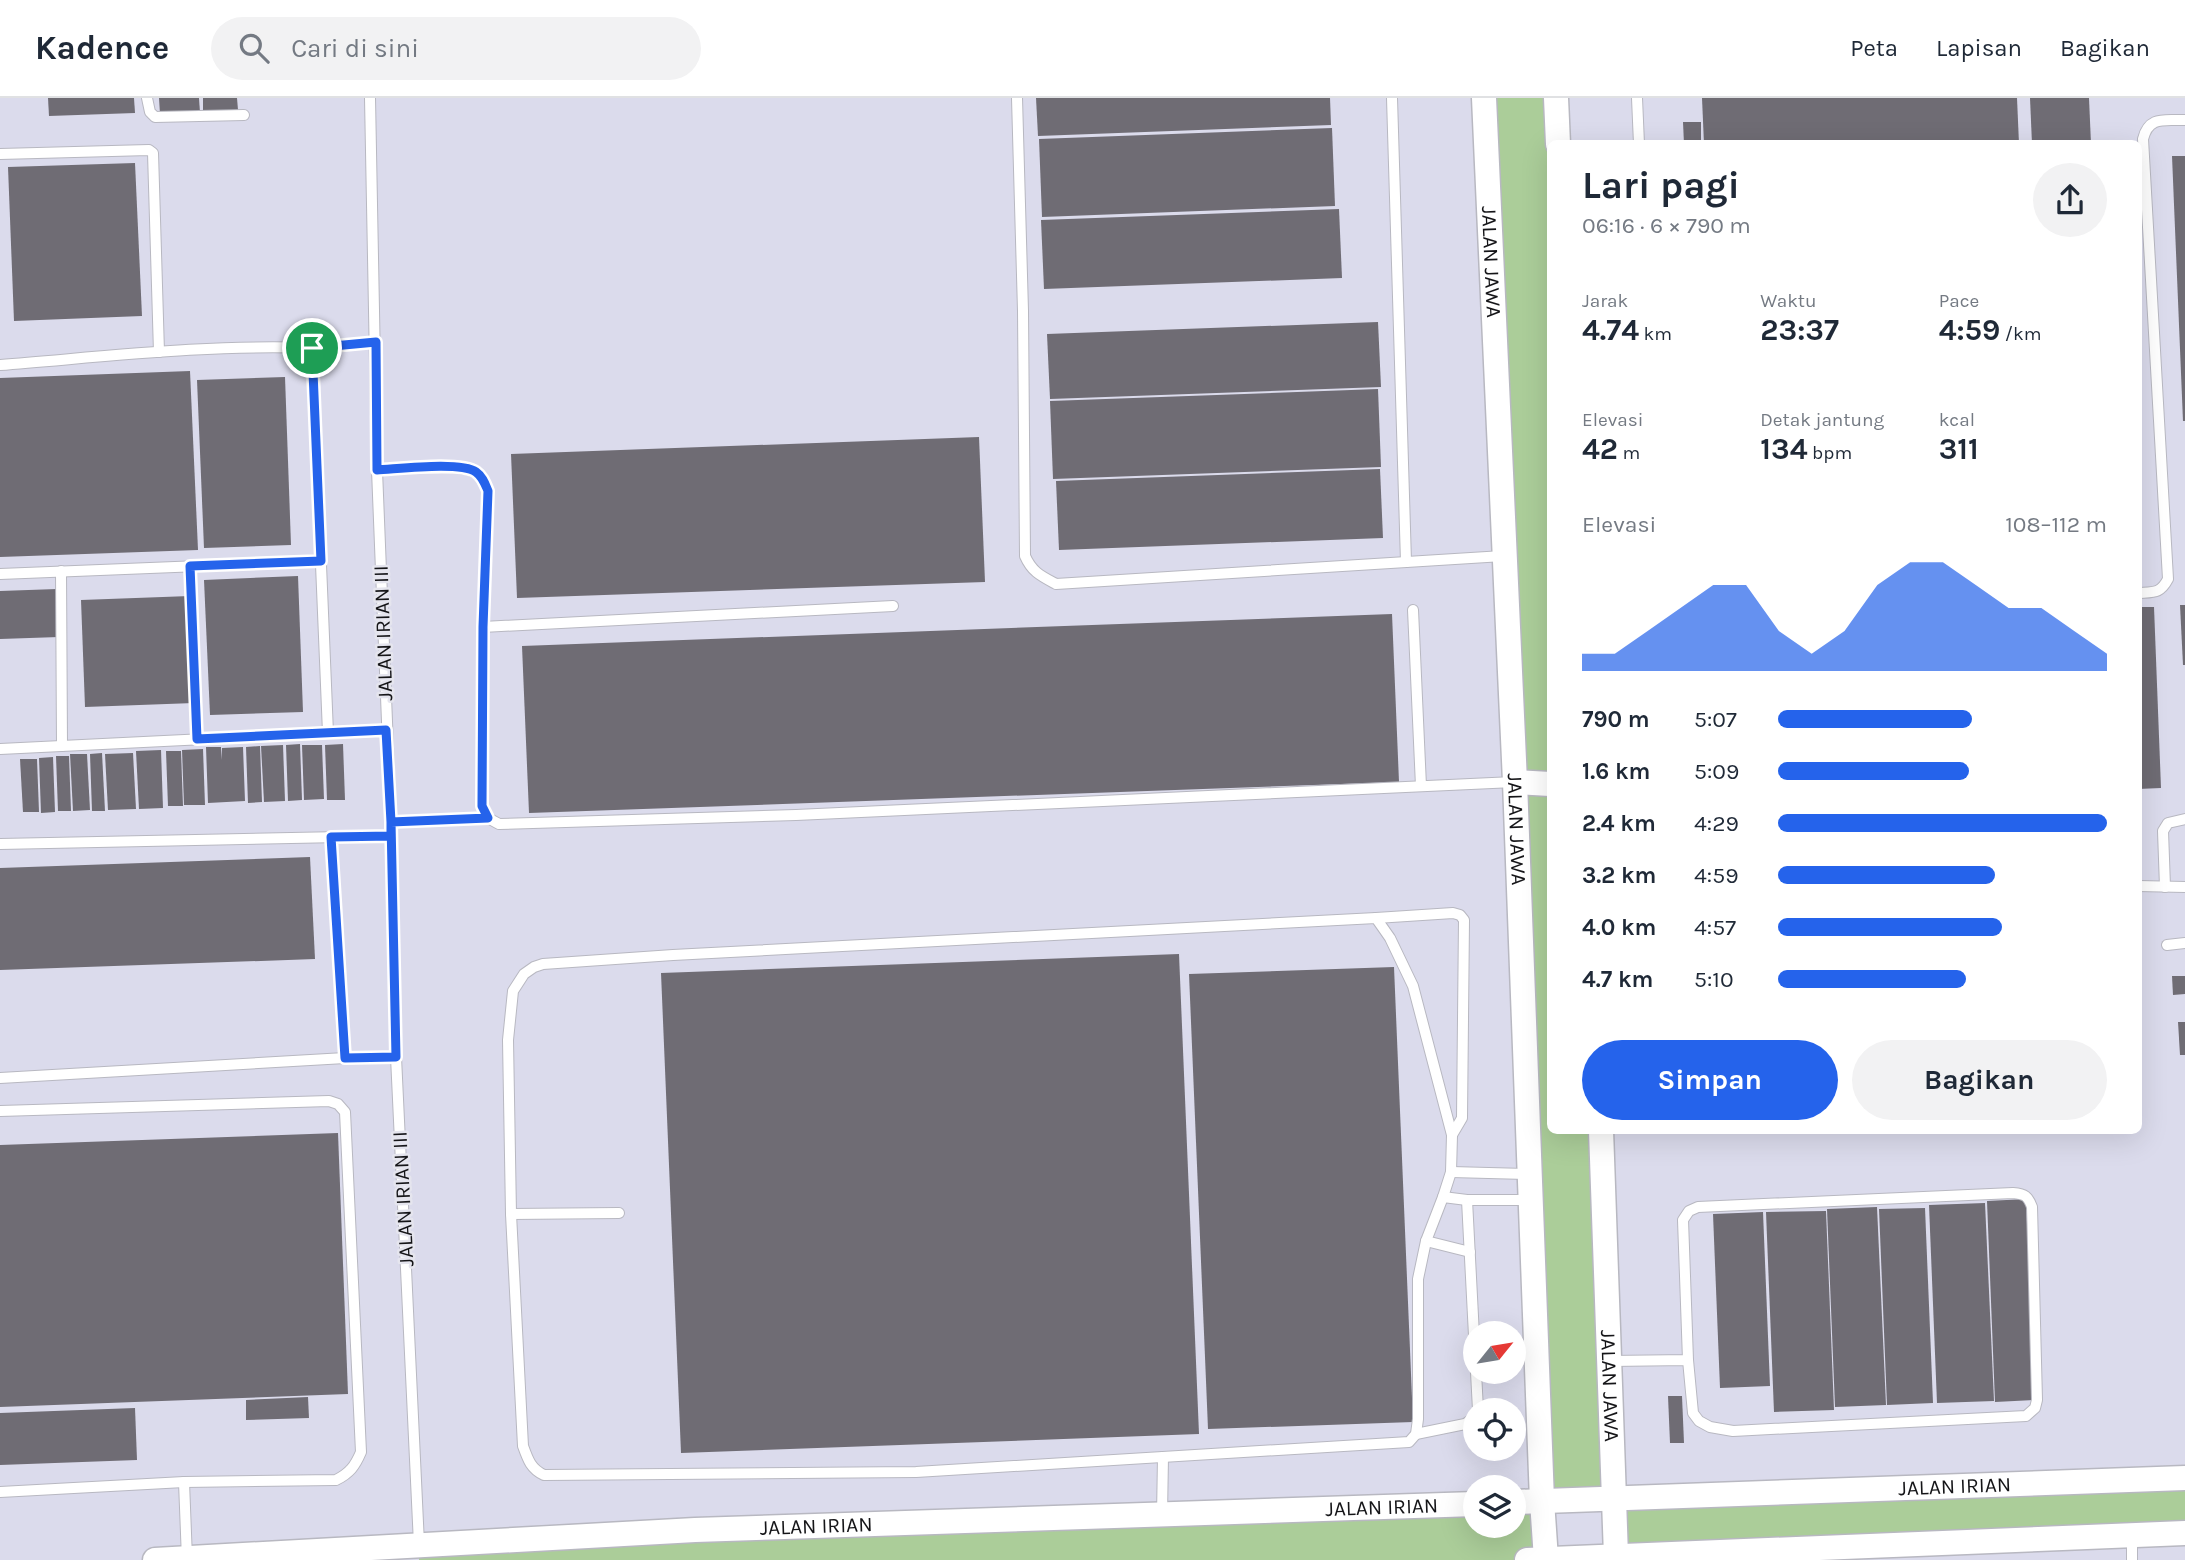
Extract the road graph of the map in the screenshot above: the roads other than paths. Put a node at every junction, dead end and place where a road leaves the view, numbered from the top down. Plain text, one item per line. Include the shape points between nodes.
1 (147, 98) edge
2 (370, 98) edge
3 (1017, 98) edge
4 (1392, 98) edge
5 (1484, 98) edge
6 (1556, 98) edge
7 (1637, 98) edge
8 (244, 115) dead end
9 (2185, 120) edge
10 (1558, 140) edge
11 (1639, 140) edge
12 (0, 154) edge
13 (376, 342) junction
14 (312, 348) junction
15 (159, 352) junction
16 (0, 365) edge
17 (377, 470) junction
18 (1504, 556) junction
19 (321, 561) junction
20 (1406, 562) junction
21 (190, 566) junction
22 (61, 572) junction
23 (0, 574) edge
24 (2142, 593) edge
25 (893, 606) dead end
26 (1413, 610) dead end
27 (483, 627) junction
28 (386, 730) junction
29 (328, 733) junction
30 (197, 739) junction
31 (62, 746) junction
32 (0, 749) edge
33 (1515, 782) junction
34 (1547, 784) edge
35 (1421, 786) junction
36 (488, 818) junction
37 (2185, 819) edge
38 (391, 822) junction
39 (391, 836) junction
40 (331, 837) junction
41 (0, 844) edge
42 (2142, 887) edge
43 (2165, 887) junction
44 (2185, 887) edge
45 (1376, 918) junction
46 (2185, 943) edge
47 (2167, 945) dead end
48 (396, 1057) junction
49 (345, 1058) junction
50 (0, 1077) edge
51 (0, 1111) edge
52 (1601, 1134) edge
53 (1452, 1135) junction
54 (1451, 1172) junction
55 (1529, 1174) junction
56 (1443, 1198) junction
57 (1467, 1200) junction
58 (1531, 1200) junction
59 (619, 1213) dead end
60 (511, 1214) junction
61 (1426, 1241) junction
62 (1469, 1252) junction
63 (1473, 1321) edge
64 (1688, 1360) junction
65 (1610, 1361) junction
66 (1463, 1424) edge
67 (1416, 1433) junction
68 (1163, 1457) junction
69 (2185, 1478) edge
70 (184, 1482) junction
71 (0, 1492) edge
72 (1614, 1500) junction
73 (1542, 1501) junction
74 (1526, 1502) edge
75 (1463, 1504) edge
76 (1162, 1516) junction
77 (2185, 1533) edge
78 (2132, 1535) junction
79 (419, 1552) edge
80 (1767, 1555) edge
81 (1616, 1556) junction
82 (187, 1559) edge
83 (1546, 1559) edge
84 (155, 1560) edge
85 (1527, 1560) edge
86 (2132, 1560) edge

1 - 8 lane via 155,117
2 - 13 lane, JALAN IRIAN III
3 - 20 lane via 1025,556 1030,567 1056,584
4 - 20 lane
5 - 18 street, JALAN JAWA
6 - 10 street
7 - 11 lane
9 - 24 lane via 2155,121 2146,128 2143,139 2168,579 2158,592
12 - 15 lane via 153,153
13 - 14 lane
13 - 17 lane, JALAN IRIAN III
14 - 15 lane
14 - 19 lane
15 - 16 lane
17 - 27 lane via 462,467 484,481 488,491
17 - 28 lane, JALAN IRIAN III
18 - 20 lane
18 - 33 street, JALAN JAWA
19 - 21 lane
19 - 29 lane
21 - 22 lane
21 - 30 lane
22 - 23 lane
22 - 31 lane
25 - 27 lane
26 - 35 lane
27 - 36 lane via 482,806
28 - 29 lane
28 - 38 lane, JALAN IRIAN III
29 - 30 lane
30 - 31 lane
31 - 32 lane
33 - 34 street
33 - 35 lane
33 - 55 street, JALAN JAWA
35 - 36 lane via 796,815 499,824
36 - 38 lane
37 - 43 lane via 2168,823 2163,831
38 - 39 lane, JALAN IRIAN III
39 - 40 lane
39 - 48 lane, JALAN IRIAN III
40 - 41 lane
40 - 49 lane
42 - 43 lane
43 - 44 lane
45 - 53 lane via 1413,986
45 - 53 lane via 1453,913 1464,920 1462,1118
45 - 60 lane via 534,967 513,991 508,1040
46 - 47 lane
48 - 49 lane
48 - 79 lane, JALAN IRIAN III
49 - 50 lane
51 - 70 lane via 329,1101 345,1112 361,1452 347,1475 336,1480
52 - 65 street, JALAN JAWA
53 - 54 lane
54 - 55 lane
54 - 56 lane
55 - 58 street, JALAN JAWA
56 - 57 lane
56 - 61 lane
57 - 58 lane
57 - 62 lane
58 - 73 street, JALAN JAWA
59 - 60 lane
60 - 68 lane via 523,1447 529,1463 544,1475 916,1472
61 - 62 lane
61 - 67 lane via 1418,1279
62 - 63 lane
64 - 64 lane via 1683,1220 1689,1211 2013,1193 2029,1198 2037,1400 2026,1416 1733,1431 1710,1427 1693,1413
64 - 65 lane
65 - 72 street, JALAN JAWA
66 - 67 lane
67 - 68 lane via 1409,1442
68 - 76 lane
69 - 72 street, JALAN IRIAN
70 - 71 lane
70 - 82 lane
72 - 73 street, JALAN IRIAN
72 - 81 street, JALAN JAWA
73 - 74 street, JALAN IRIAN
73 - 83 street, JALAN JAWA
75 - 76 street, JALAN IRIAN
76 - 79 street, JALAN IRIAN via 695,1531
77 - 78 street
78 - 80 street
78 - 86 lane
79 - 82 street, JALAN IRIAN
80 - 81 street
81 - 83 street
82 - 84 street, JALAN IRIAN
83 - 85 street

